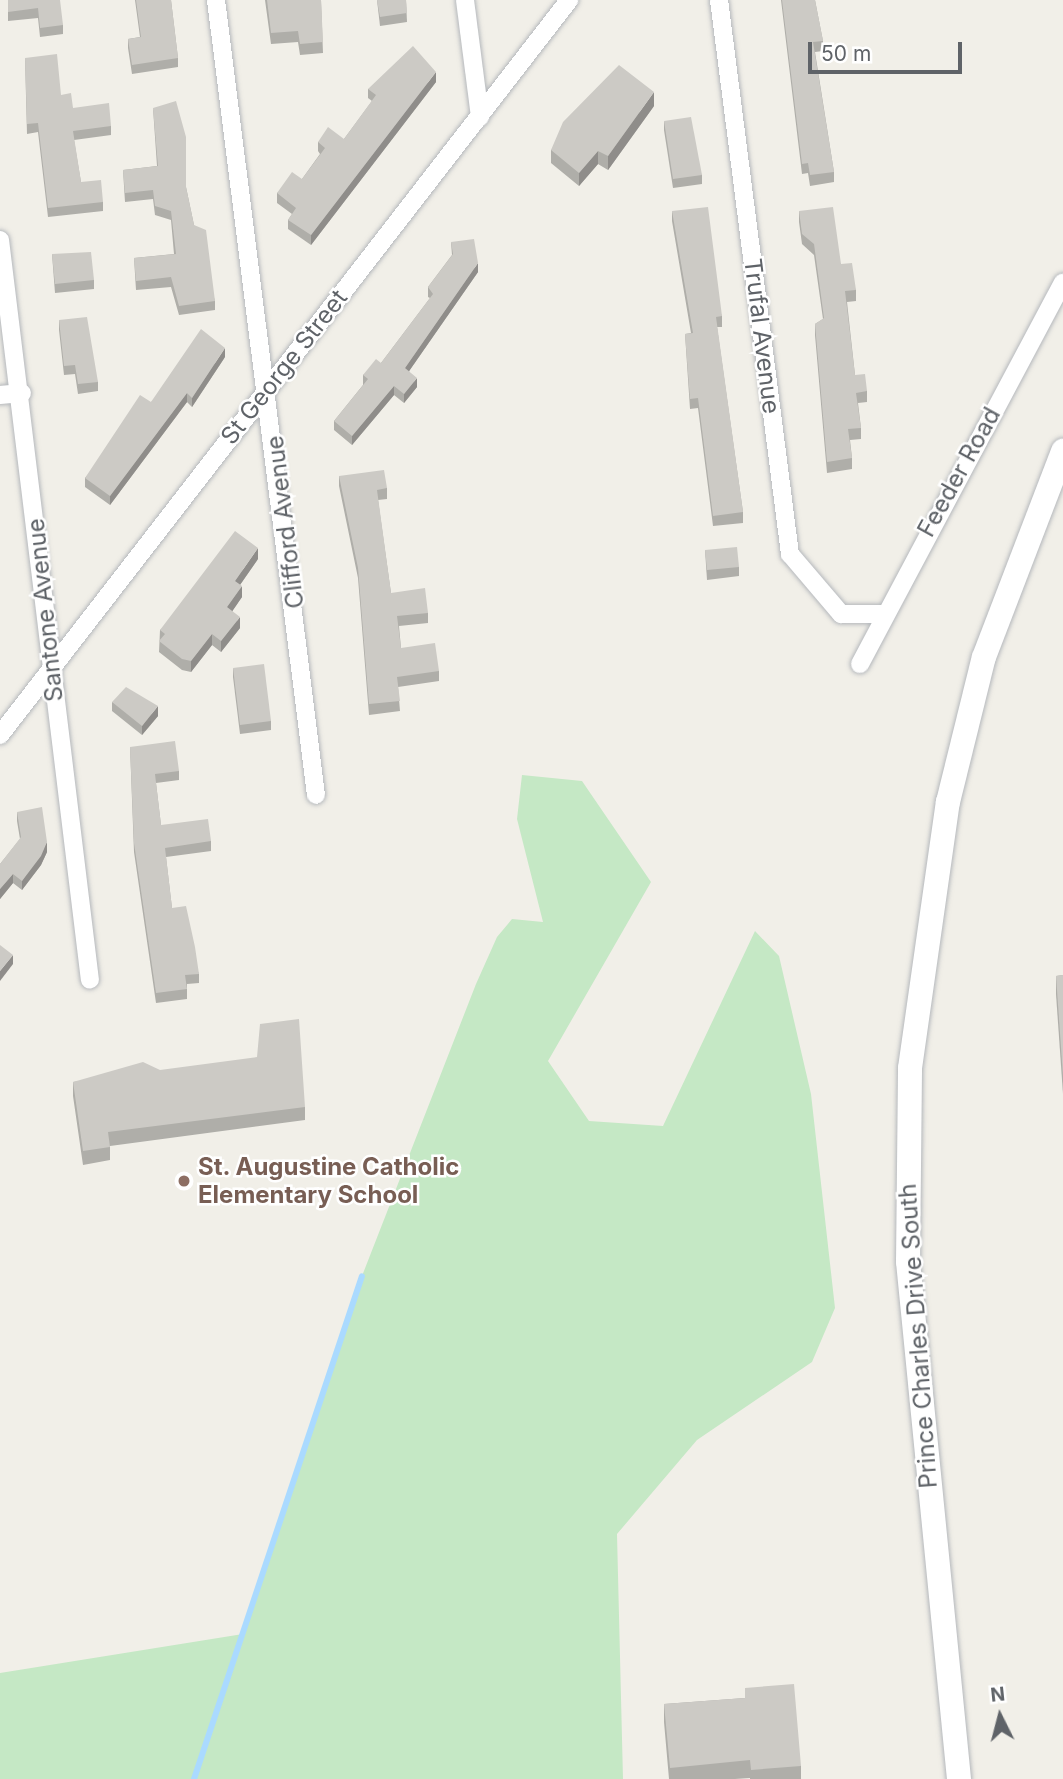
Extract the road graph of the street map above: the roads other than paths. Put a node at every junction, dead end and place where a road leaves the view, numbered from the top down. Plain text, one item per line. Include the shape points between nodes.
1 (216, 0) edge
2 (465, 0) edge
3 (569, 0) edge
4 (719, 0) edge
5 (480, 117) junction
6 (0, 240) edge
7 (1063, 283) edge
8 (270, 386) junction
9 (22, 393) junction
10 (0, 395) edge
11 (1063, 451) edge
12 (881, 614) junction
13 (860, 664) dead end
14 (51, 668) junction
15 (0, 735) edge
16 (317, 795) dead end
17 (90, 980) dead end
18 (959, 1779) edge

1 - 8 street, Clifford Avenue
2 - 5 street
3 - 5 street, St George Street
4 - 12 street, Trufal Avenue via 790,554 841,614
5 - 8 street, St George Street
6 - 9 street, Santone Avenue
7 - 12 street, Feeder Road
8 - 14 street, St George Street
8 - 16 street, Clifford Avenue
9 - 10 street
9 - 14 street, Santone Avenue
11 - 18 main road, Prince Charles Drive South via 984,657 948,802 910,1068 908,1262
12 - 13 street, Feeder Road
14 - 15 street, St George Street
14 - 17 street, Santone Avenue

